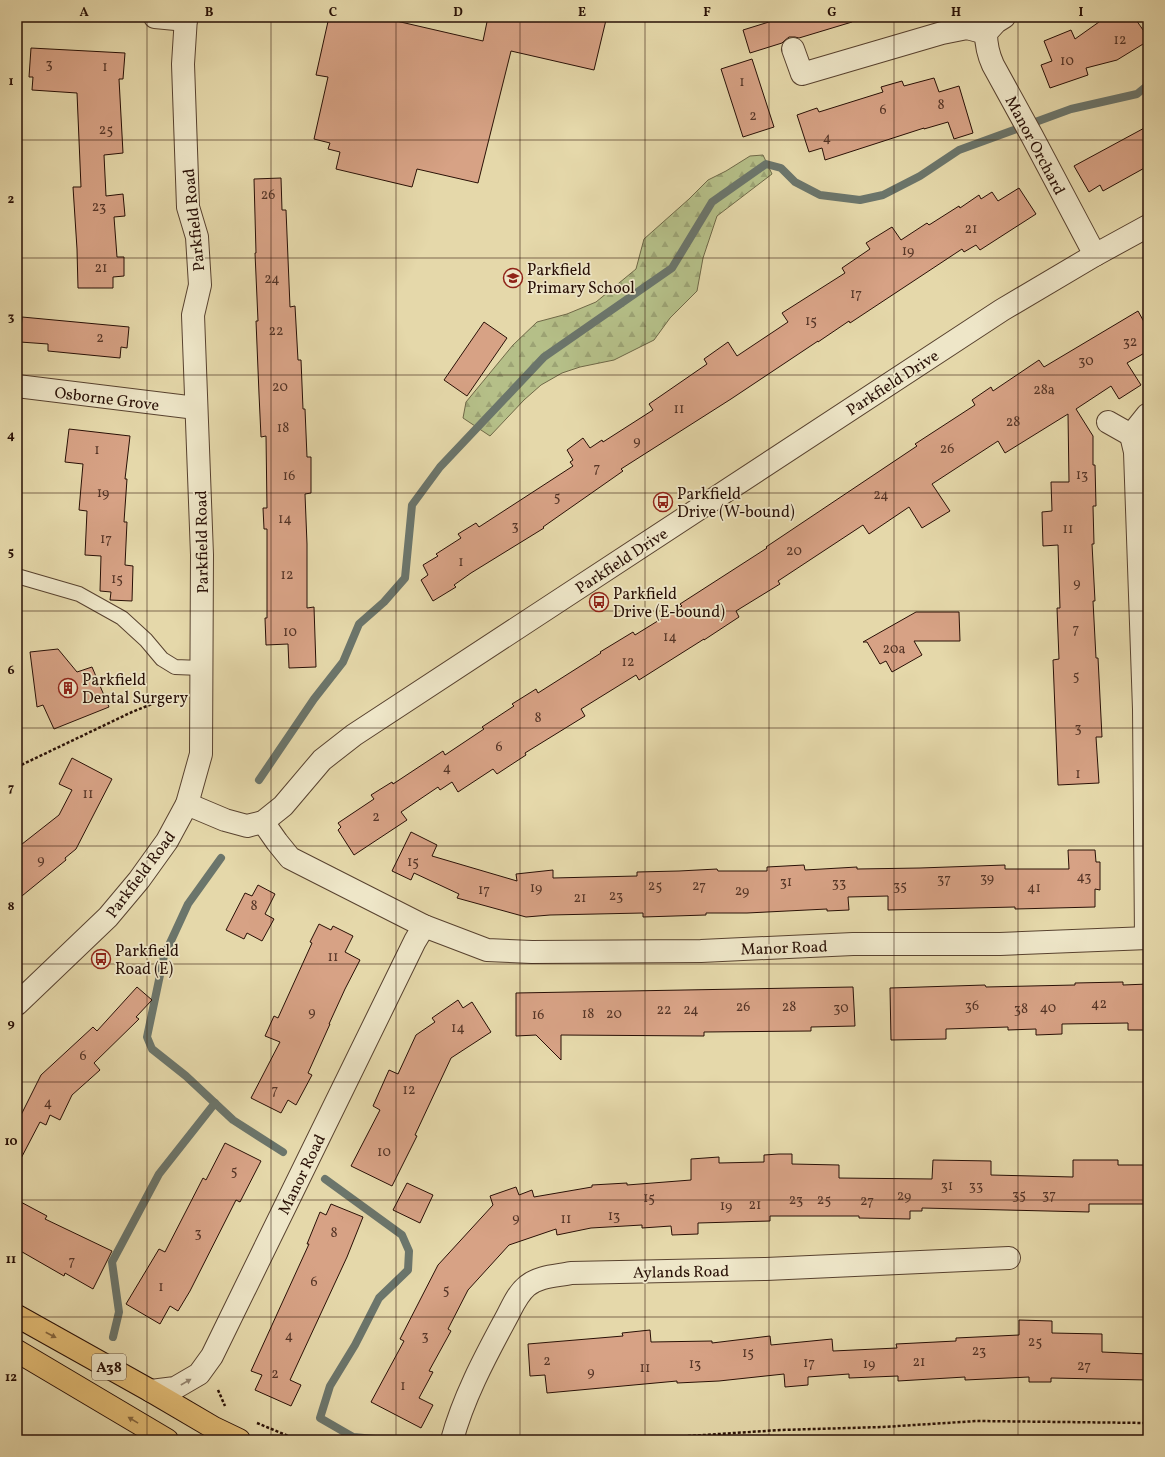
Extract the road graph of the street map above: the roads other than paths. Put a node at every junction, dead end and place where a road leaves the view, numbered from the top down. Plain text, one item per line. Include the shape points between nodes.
1 (155, 17) edge
2 (1004, 17) edge
3 (186, 18) edge
4 (986, 33) junction
5 (793, 49) dead end
6 (1148, 226) edge
7 (1095, 255) junction
8 (17, 386) edge
9 (196, 408) junction
10 (1147, 415) dead end
11 (1108, 422) dead end
12 (1131, 435) junction
13 (17, 576) edge
14 (201, 668) junction
15 (187, 804) junction
16 (263, 822) junction
17 (424, 926) junction
18 (1147, 938) edge
19 (17, 1004) edge
20 (1009, 1258) dead end
21 (17, 1316) edge
22 (17, 1351) edge
23 (152, 1391) junction
24 (167, 1440) edge
25 (238, 1440) edge
26 (452, 1440) edge

1 - 3 street
2 - 4 street
3 - 9 street, Parkfield Road via 183,64 188,207 197,237 200,285 194,315
4 - 5 street via 967,28 802,74
4 - 7 street, Manor Orchard via 986,44 993,65
6 - 7 street, Parkfield Drive
7 - 16 street, Parkfield Drive via 995,314 354,735 322,760 283,806
8 - 9 street, Osborne Grove
9 - 14 street, Parkfield Road via 202,554
10 - 12 street
11 - 12 street
12 - 18 street via 1135,452 1144,709
13 - 14 lane via 79,594 122,618 162,659 176,667
14 - 15 street, Parkfield Road via 201,754
15 - 16 street, Parkfield Drive via 247,826
15 - 19 street, Parkfield Road via 167,842 108,917
16 - 17 street, Manor Road via 290,858
17 - 18 street, Manor Road via 487,950 532,952 701,950 853,944 1000,944
23 -> 17 street, Manor Road via 175,1388 199,1374 212,1356 414,941
20 - 26 street, Aylands Road via 766,1269 571,1273 545,1277 528,1286 517,1298 487,1354
21 -> 23 main road, A38
24 -> 22 main road, A38
23 - 25 main road, A38

